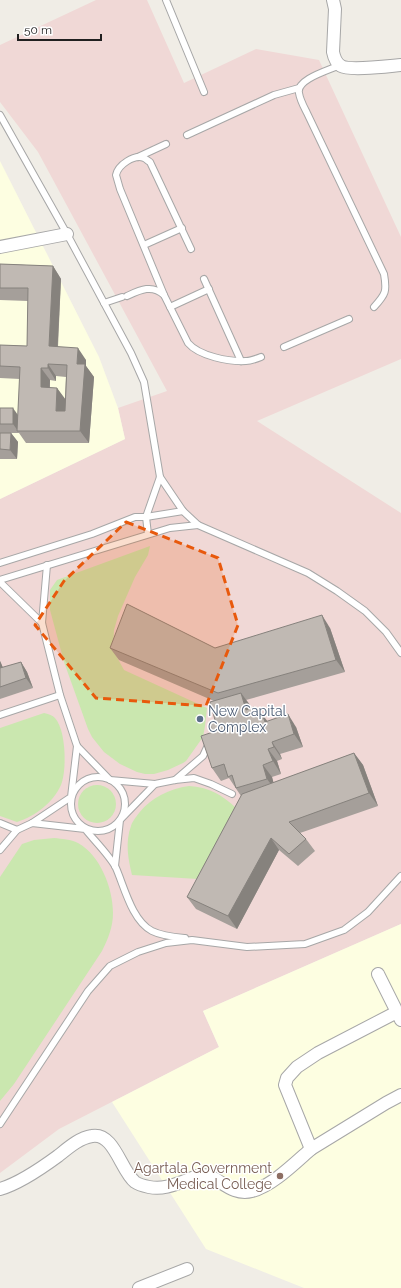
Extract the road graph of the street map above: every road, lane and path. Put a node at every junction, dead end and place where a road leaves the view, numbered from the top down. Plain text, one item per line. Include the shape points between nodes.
1 (166, 0) edge
2 (333, 0) edge
3 (340, 66) junction
4 (401, 66) edge
5 (300, 88) junction
6 (204, 92) dead end
7 (0, 115) edge
8 (3, 122) edge
9 (187, 135) dead end
10 (166, 144) dead end
11 (137, 157) junction
12 (182, 228) junction
13 (67, 234) junction
14 (144, 245) junction
15 (0, 247) edge
16 (191, 249) dead end
17 (204, 279) dead end
18 (209, 289) junction
19 (164, 295) junction
20 (104, 303) junction
21 (170, 307) junction
22 (374, 307) dead end
23 (349, 319) dead end
24 (284, 347) dead end
25 (261, 357) dead end
26 (241, 361) junction
27 (160, 477) junction
28 (183, 510) junction
29 (146, 517) junction
30 (198, 525) junction
31 (148, 534) junction
32 (0, 563) edge
33 (47, 565) junction
34 (0, 581) edge
35 (42, 623) junction
36 (401, 653) edge
37 (60, 695) junction
38 (0, 715) edge
39 (213, 736) edge
40 (77, 746) junction
41 (110, 780) junction
42 (175, 780) junction
43 (155, 784) junction
44 (232, 794) dead end
45 (71, 797) junction
46 (120, 820) junction
47 (0, 823) edge
48 (32, 823) junction
49 (85, 829) junction
50 (17, 830) junction
51 (0, 850) edge
52 (115, 866) junction
53 (401, 876) edge
54 (192, 940) junction
55 (378, 974) dead end
56 (399, 1016) edge
57 (401, 1095) edge
58 (0, 1124) edge
59 (311, 1149) junction
60 (0, 1189) edge
61 (188, 1269) dead end
62 (139, 1288) edge

1 - 6 lane
2 - 3 street via 333,52
3 - 4 street
3 - 5 lane via 306,80
5 - 9 lane via 274,95
5 - 22 lane via 298,92 307,113 384,274 385,296
7 - 8 lane
8 - 13 lane
10 - 11 lane
11 - 12 lane via 150,162
11 - 14 lane via 119,167 116,175
12 - 14 lane
12 - 16 lane
13 - 15 street
13 - 20 lane
14 - 19 lane
17 - 18 lane
18 - 21 lane
18 - 26 lane
19 - 20 lane via 152,289
19 - 21 lane
20 - 27 lane via 144,382
21 - 26 lane via 193,349
23 - 24 lane
25 - 26 lane via 247,362
27 - 28 lane
27 - 29 lane
28 - 29 lane
28 - 30 lane
29 - 31 lane
29 - 32 lane via 135,517 92,534
30 - 31 lane via 170,528
30 - 36 lane via 308,573 365,611 386,632
31 - 33 lane
33 - 34 lane
33 - 35 lane
34 - 35 lane
35 - 37 lane
37 - 38 lane
37 - 40 lane
39 - 42 lane via 203,756
40 - 41 lane
40 - 45 lane
41 - 43 lane
41 - 45 lane via 91,778 82,782
41 - 46 lane via 123,793 125,803
42 - 43 lane
42 - 44 lane via 194,778
43 - 46 lane
45 - 48 lane
45 - 49 lane via 73,815
46 - 49 lane via 104,831 94,832
46 - 52 lane
47 - 50 lane
48 - 49 lane
48 - 50 lane
49 - 52 lane
50 - 51 lane
52 - 54 lane via 124,891 142,923 162,935
53 - 54 lane via 368,912 344,930 305,944 247,947
54 - 58 lane via 166,943 138,952 110,966 88,991
55 - 56 street
56 - 59 street via 318,1053 297,1067 287,1078 285,1085
57 - 59 street
59 - 60 street via 274,1181 252,1191 239,1192 210,1176 202,1175 160,1189 135,1183 110,1143 102,1137 92,1136 74,1144 26,1177
61 - 62 street

